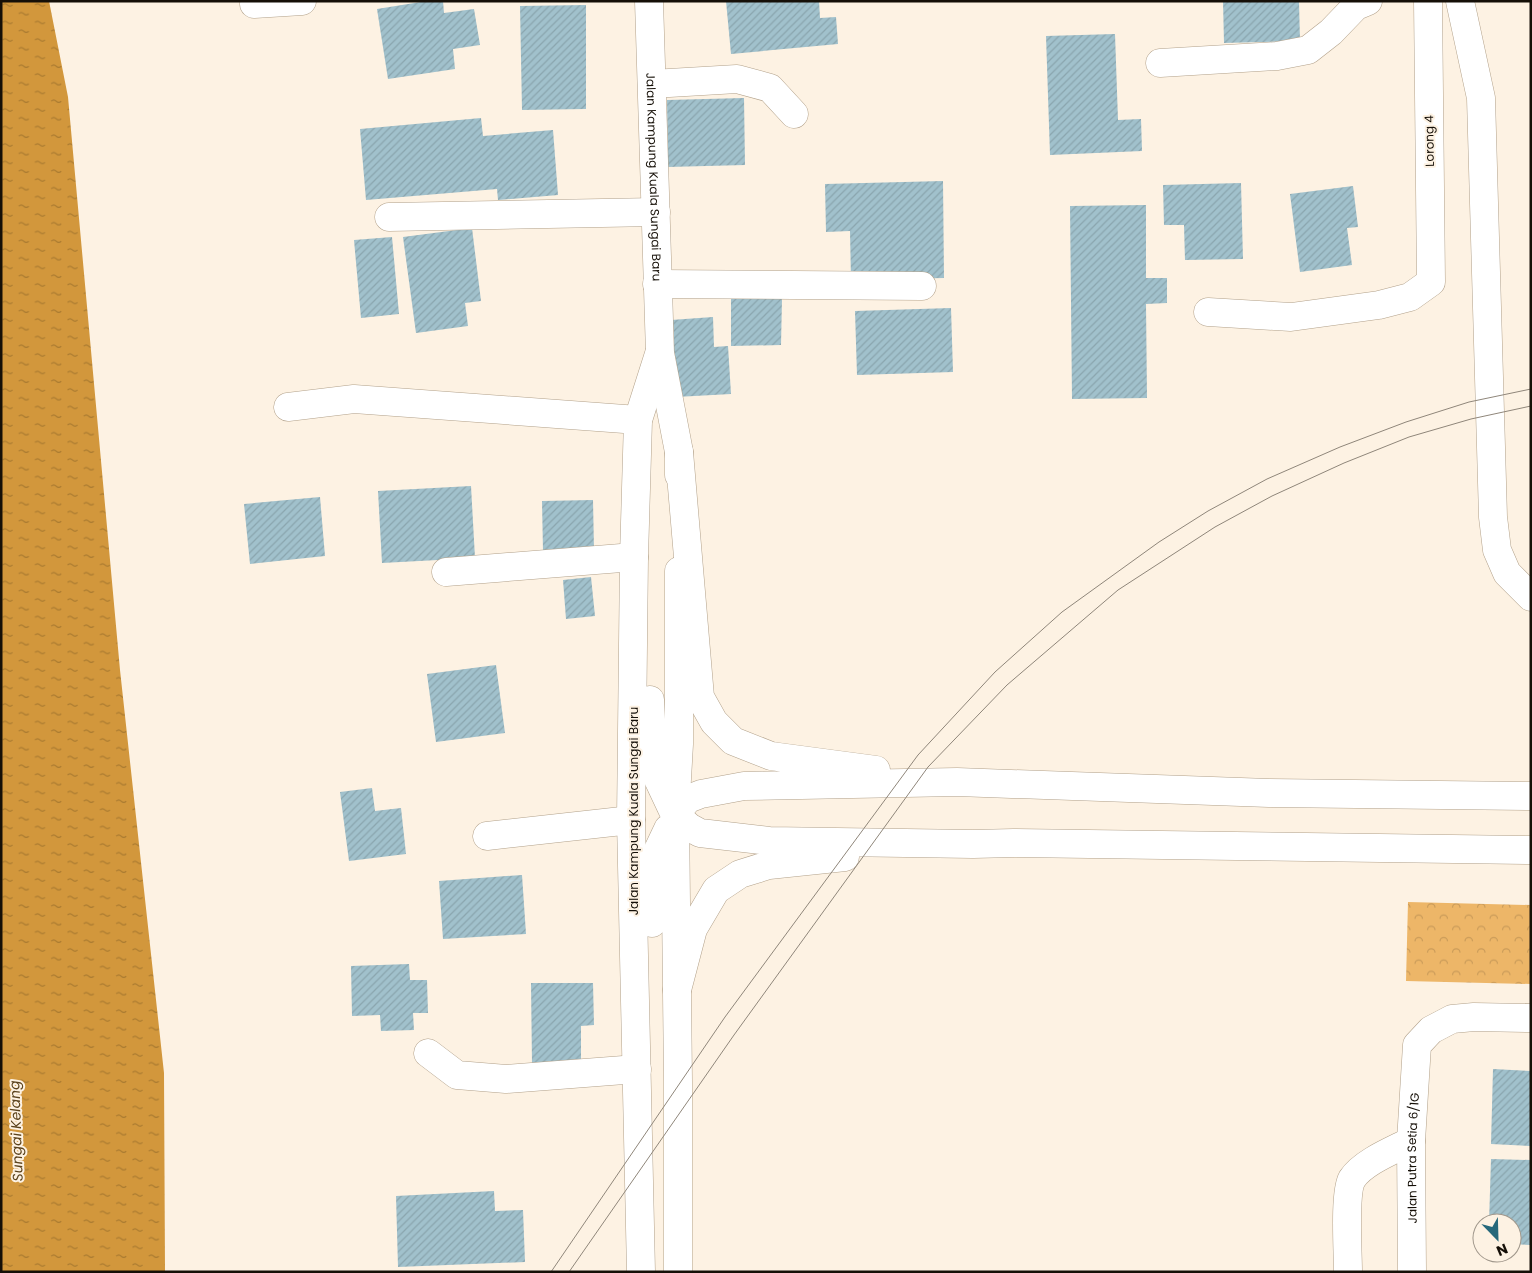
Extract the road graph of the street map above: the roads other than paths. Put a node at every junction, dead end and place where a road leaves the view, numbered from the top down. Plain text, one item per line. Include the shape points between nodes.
1 (302, 1) edge
2 (650, 1) edge
3 (1368, 1) edge
4 (1428, 1) edge
5 (1460, 1) edge
6 (254, 4) dead end
7 (1160, 63) dead end
8 (652, 84) junction
9 (794, 114) dead end
10 (656, 212) junction
11 (389, 217) dead end
12 (657, 284) junction
13 (922, 286) dead end
14 (1208, 312) dead end
15 (660, 353) junction
16 (288, 407) dead end
17 (638, 420) junction
18 (678, 452) junction
19 (636, 502) junction
20 (634, 557) junction
21 (446, 572) dead end
22 (1531, 596) edge
23 (957, 782) junction
24 (1531, 783) edge
25 (1489, 796) junction
26 (1531, 796) edge
27 (675, 814) junction
28 (632, 820) junction
29 (487, 836) dead end
30 (973, 844) junction
31 (1531, 850) edge
32 (677, 990) junction
33 (1531, 1018) edge
34 (428, 1054) dead end
35 (636, 1069) junction
36 (637, 1124) junction
37 (1411, 1142) junction
38 (641, 1272) edge
39 (678, 1272) edge
40 (1348, 1272) edge
41 (1412, 1272) edge

1 - 6 street
2 - 8 street, Jalan Kampung Kuala Sungai Baru
3 - 7 street via 1356,6 1308,50 1277,56
4 - 14 street, Lorong 4 via 1431,282 1410,297 1379,305 1291,317
5 - 22 street via 1481,98 1493,517 1497,550 1507,573
8 - 9 street via 737,79 770,88
8 - 10 street, Jalan Kampung Kuala Sungai Baru
10 - 11 street
10 - 12 street, Jalan Kampung Kuala Sungai Baru
12 - 13 street
12 - 15 street, Jalan Kampung Kuala Sungai Baru
15 - 17 street, Jalan Kampung Kuala Sungai Baru
15 - 18 street, Jalan Kampung Kuala Sungai Baru
16 - 17 street via 354,399
17 - 19 street, Jalan Kampung Kuala Sungai Baru
18 - 23 street via 700,697 714,722 734,741 771,756
18 - 27 street, Jalan Kampung Kuala Sungai Baru via 679,744
19 - 20 street, Jalan Kampung Kuala Sungai Baru
19 - 27 street via 652,739 658,779
20 - 21 street
20 - 28 street, Jalan Kampung Kuala Sungai Baru
23 - 25 street via 1269,793
23 - 27 street via 744,786 688,799
24 - 25 street
25 - 26 street
27 - 30 street via 700,832 770,841
27 - 32 street, Jalan Kampung Kuala Sungai Baru
27 - 36 street via 658,850 652,888 652,1063
28 - 29 street
28 - 35 street, Jalan Kampung Kuala Sungai Baru
30 - 31 street
30 - 32 street via 770,866 740,874 716,890 693,929
32 - 39 street
33 - 37 street, Jalan Putra Setia 6/1G via 1452,1019 1431,1030 1417,1046
34 - 35 street via 457,1075 506,1079
35 - 36 street, Jalan Kampung Kuala Sungai Baru
36 - 38 street, Jalan Kampung Kuala Sungai Baru
37 - 40 street via 1366,1165 1352,1179 1348,1200
37 - 41 street, Jalan Putra Setia 6/1G

